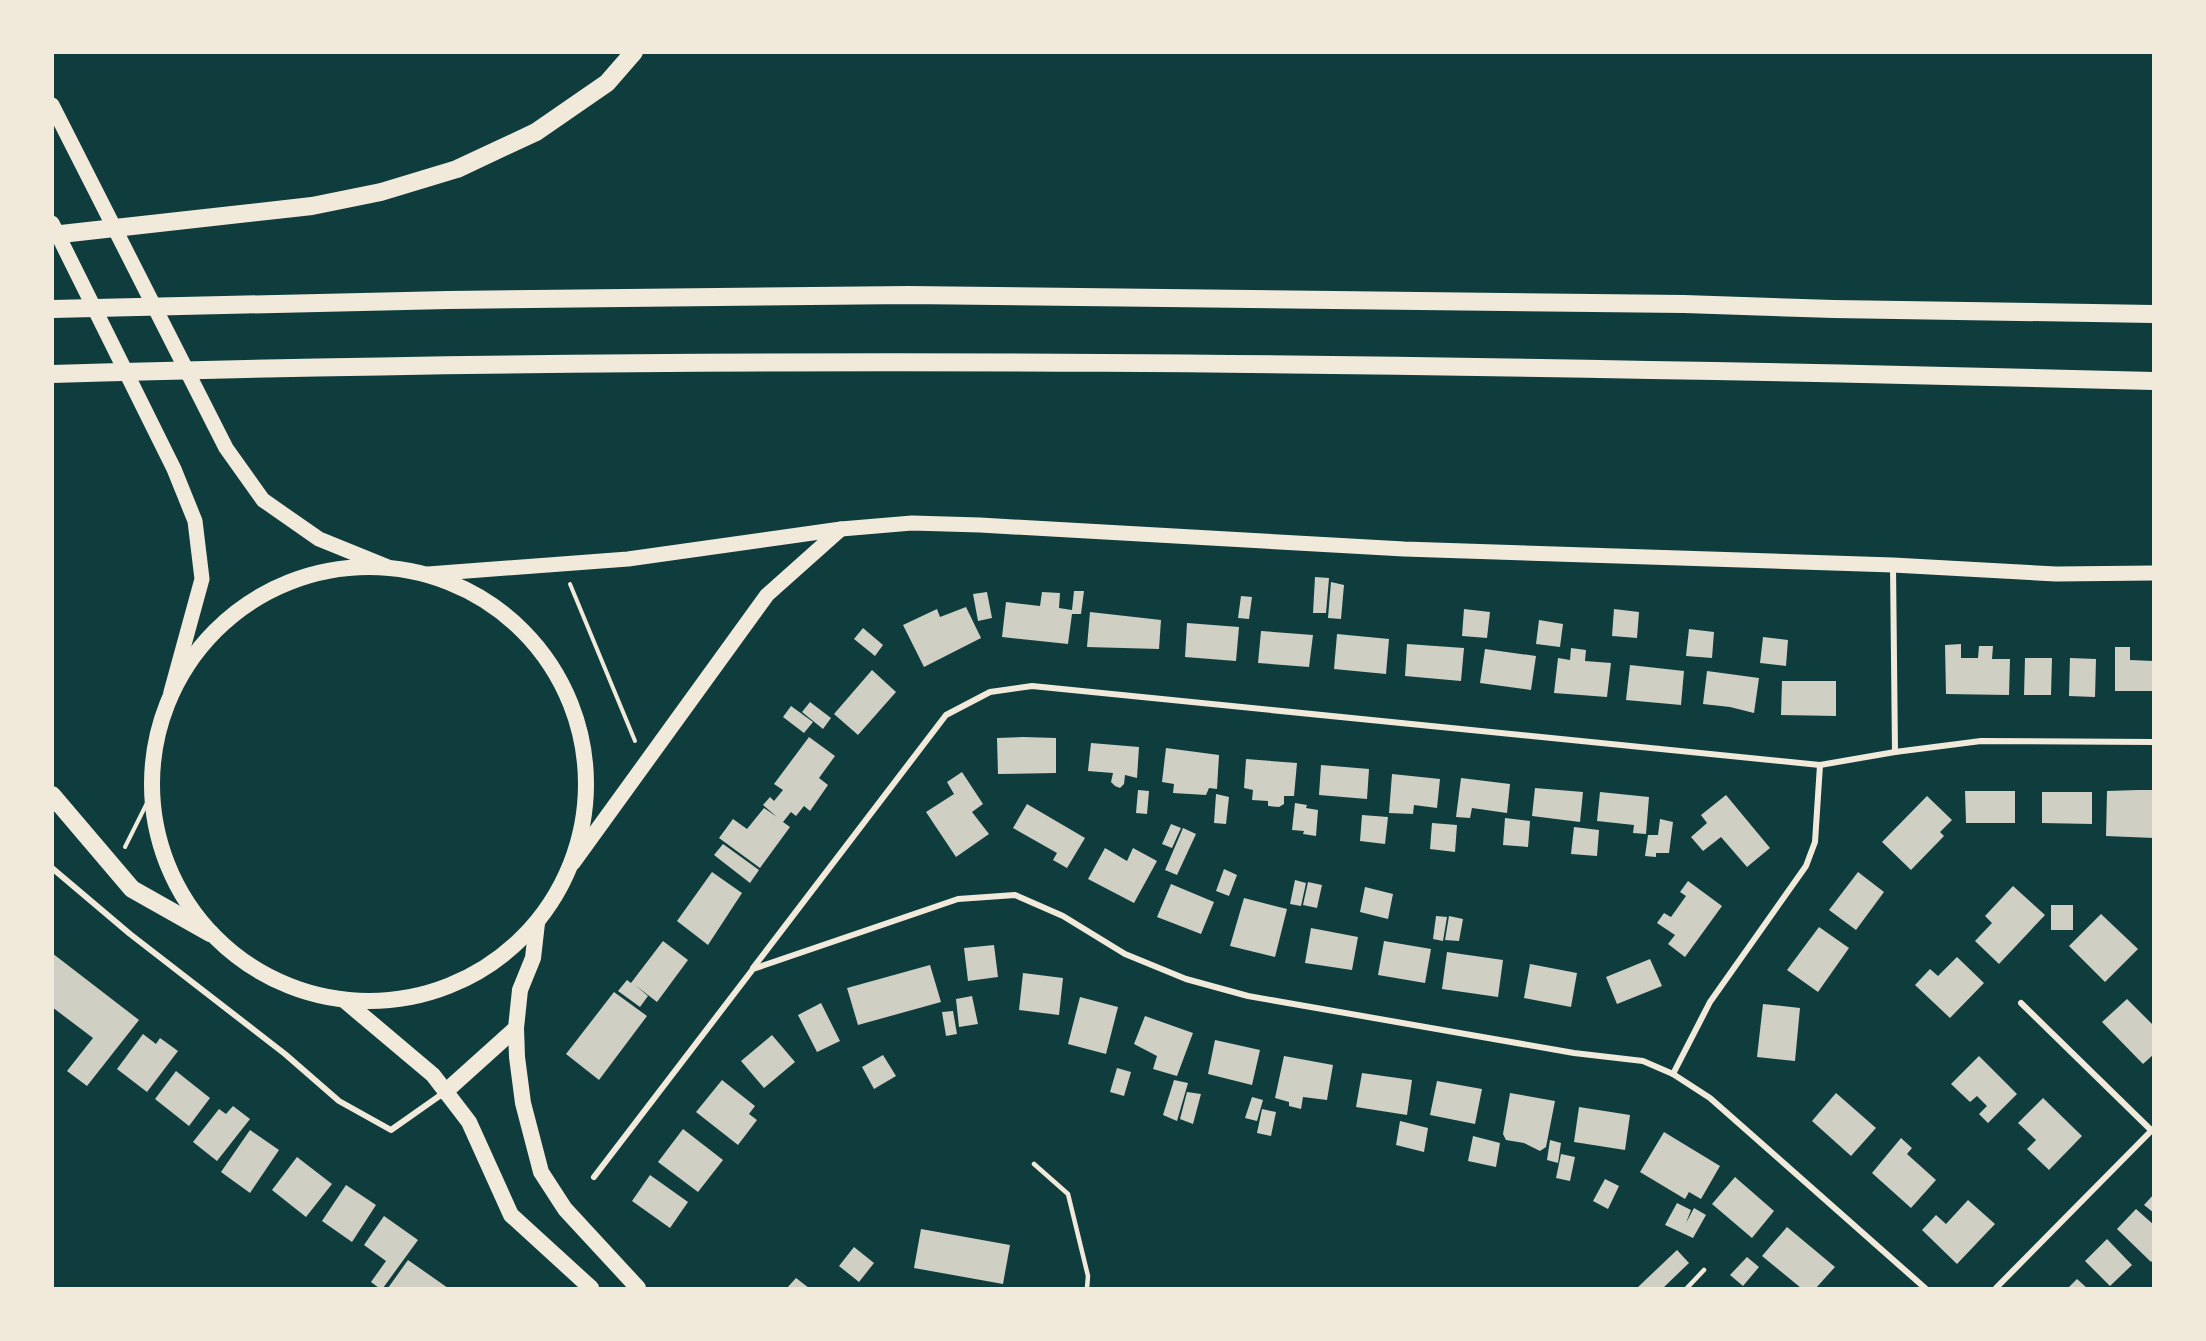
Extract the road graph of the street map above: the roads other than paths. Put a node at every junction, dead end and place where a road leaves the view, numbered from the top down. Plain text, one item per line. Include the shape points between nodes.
1 (634, 52) edge
2 (52, 105) edge
3 (52, 223) edge
4 (52, 235) edge
5 (52, 309) edge
6 (2154, 314) edge
7 (52, 374) edge
8 (2154, 381) edge
9 (841, 529) junction
10 (1893, 565) junction
11 (388, 567) junction
12 (2154, 573) edge
13 (428, 574) junction
14 (171, 692) junction
15 (2154, 742) edge
16 (1895, 752) junction
17 (1820, 765) junction
18 (52, 795) edge
19 (573, 863) junction
20 (52, 868) edge
21 (537, 923) junction
22 (210, 933) junction
23 (753, 969) junction
24 (344, 1000) junction
25 (2020, 1003) dead end
26 (516, 1028) junction
27 (1673, 1074) junction
28 (445, 1092) junction
29 (2152, 1129) edge
30 (1034, 1164) dead end
31 (594, 1177) dead end
32 (1704, 1270) dead end
33 (591, 1288) edge
34 (638, 1288) edge
35 (1087, 1288) edge
36 (1687, 1288) edge
37 (1925, 1288) edge
38 (1996, 1288) edge

1 - 4 highway via 607,83 536,132 457,169 381,192 312,206
2 - 11 main road via 226,448 263,500 319,539
3 - 14 main road via 174,469 195,521 202,579
5 - 6 highway via 909,295
7 - 8 highway via 576,363 1000,362 1707,370
9 - 10 main road via 912,523 981,525 1404,549
9 - 13 main road via 628,559
9 - 19 main road via 767,595
10 - 12 main road via 2056,574
10 - 16 street
11 - 13 highway
11 - 14 highway via 331,569 269,590 220,624
13 - 19 highway via 490,602 542,651 572,704 586,758 586,810
14 - 22 highway via 153,749 152,807 165,862
15 - 16 street via 1981,741
16 - 17 street
17 - 23 street via 1032,686 990,692 946,715
17 - 27 street via 1815,842 1806,866 1710,1002
18 - 22 highway via 132,889
19 - 21 highway
20 - 28 street via 339,1101 391,1130
21 - 24 highway via 503,956 468,978 432,993
21 - 26 highway via 533,958 520,990
22 - 24 highway via 248,965 291,987
23 - 27 street via 958,899 1015,895 1062,916 1125,954 1186,979 1248,996 1643,1062
23 - 31 street
24 - 28 highway via 433,1076
25 - 29 street
26 - 28 highway
26 - 34 highway via 523,1103 541,1172 565,1209
27 - 37 street via 1710,1098
28 - 33 highway via 469,1122 511,1215
29 - 38 street
30 - 35 lane via 1068,1194 1088,1276
32 - 36 lane

